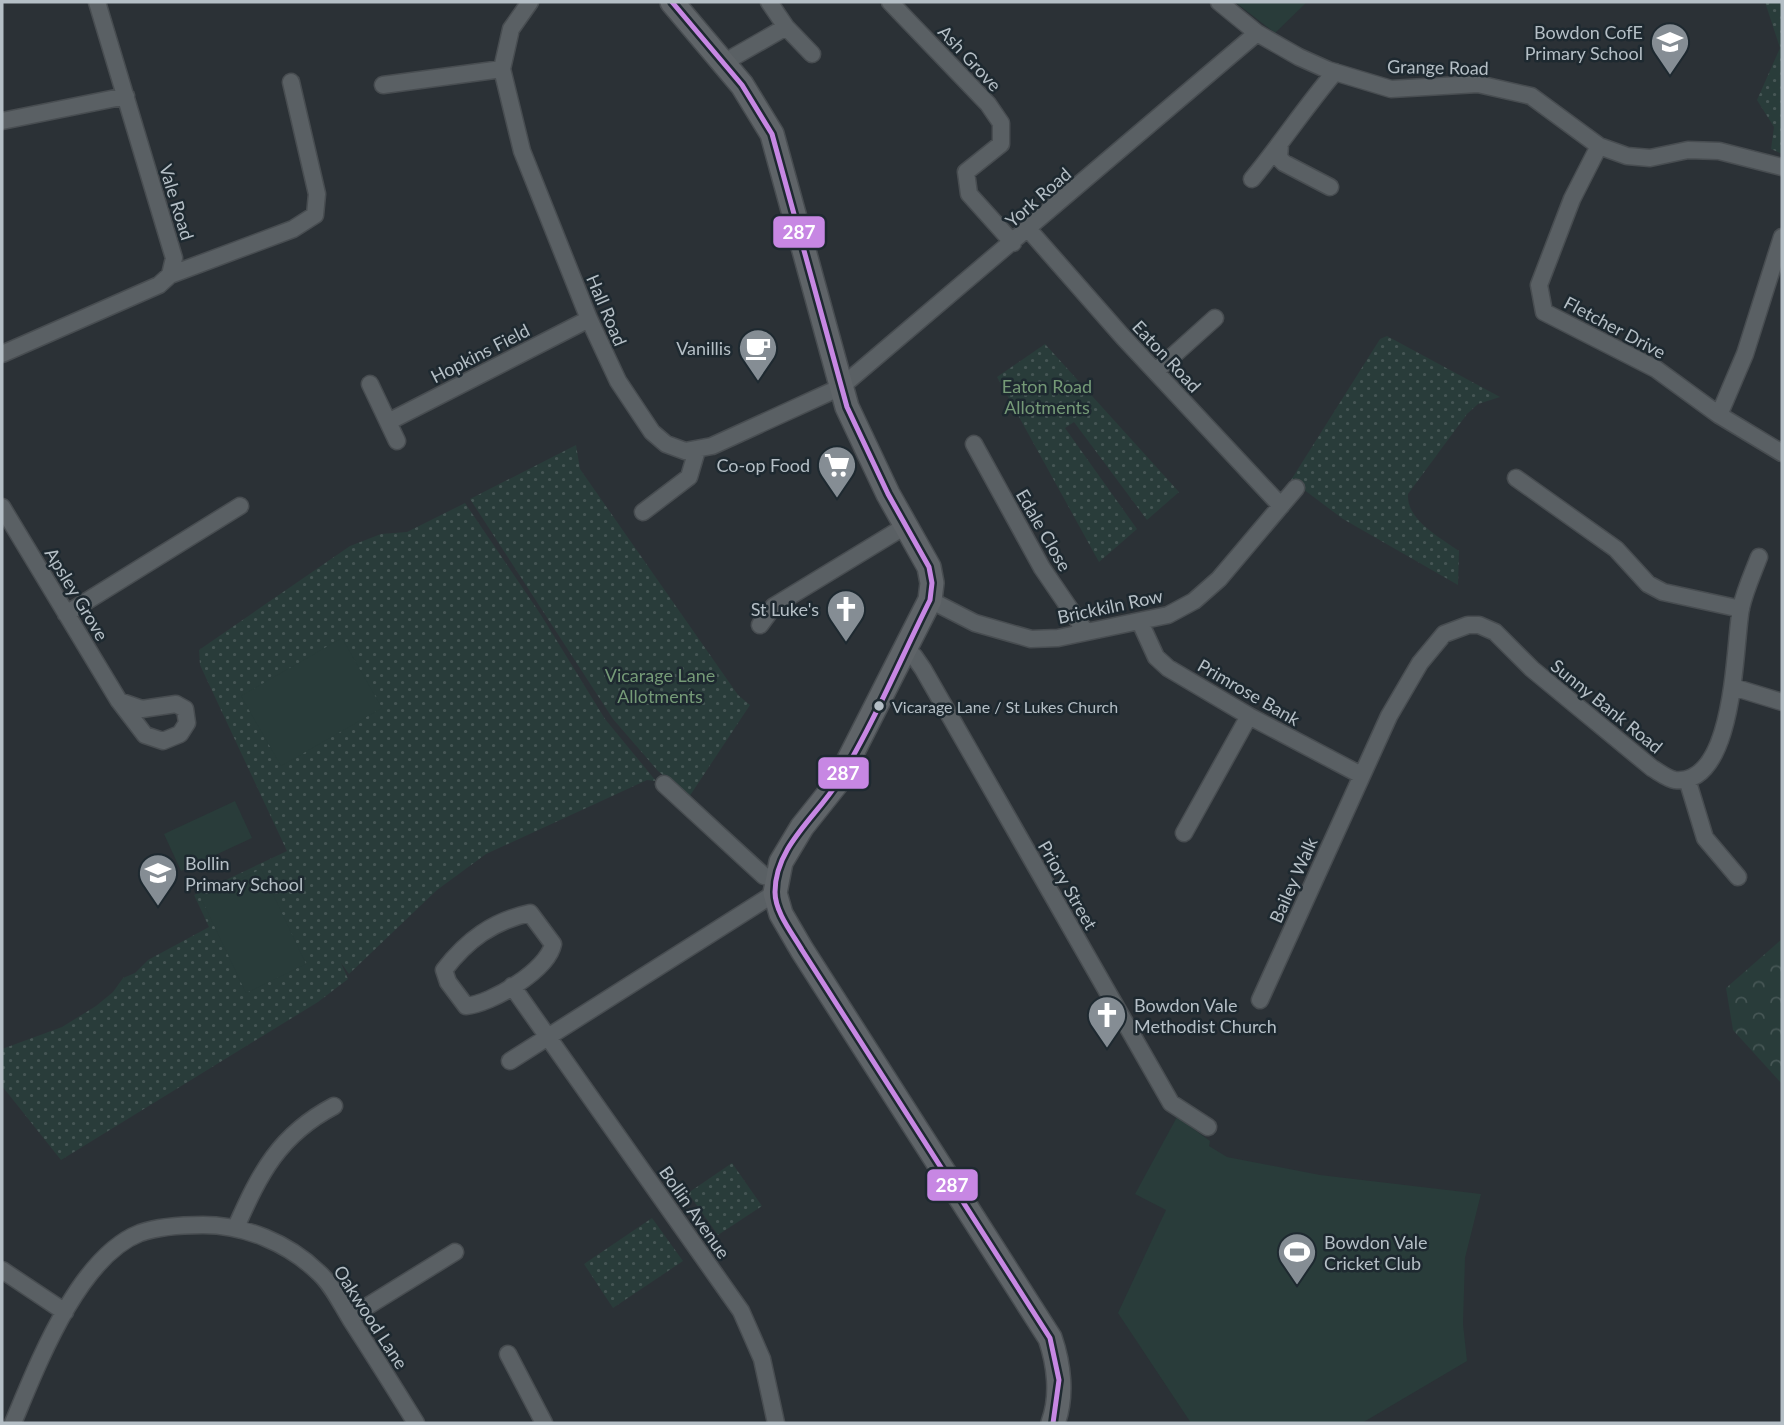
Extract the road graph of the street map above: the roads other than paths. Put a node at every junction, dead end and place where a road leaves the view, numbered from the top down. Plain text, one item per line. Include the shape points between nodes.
1 (97, 2) edge
2 (530, 2) edge
3 (672, 2) edge
4 (769, 2) edge
5 (890, 2) edge
6 (1219, 2) edge
7 (786, 27) junction
8 (1257, 33) junction
9 (812, 54) dead end
10 (723, 63) junction
11 (502, 69) junction
12 (1335, 72) junction
13 (291, 82) dead end
14 (383, 85) dead end
15 (125, 96) junction
16 (2, 121) edge
17 (1280, 144) junction
18 (1599, 146) junction
19 (1782, 167) edge
20 (1252, 179) dead end
21 (1330, 187) dead end
22 (1029, 230) junction
23 (1782, 237) edge
24 (1013, 243) junction
25 (170, 275) junction
26 (1215, 318) dead end
27 (589, 319) junction
28 (2, 354) edge
29 (1156, 371) junction
30 (370, 384) dead end
31 (841, 387) junction
32 (1719, 415) junction
33 (388, 422) junction
34 (397, 441) dead end
35 (974, 444) dead end
36 (698, 450) junction
37 (1782, 453) edge
38 (1516, 478) dead end
39 (1296, 488) dead end
40 (240, 506) dead end
41 (1281, 506) junction
42 (2, 507) edge
43 (643, 512) dead end
44 (907, 526) junction
45 (1759, 557) dead end
46 (930, 600) junction
47 (1741, 609) junction
48 (66, 614) junction
49 (1140, 622) junction
50 (760, 625) dead end
51 (1085, 631) junction
52 (905, 651) junction
53 (1733, 687) junction
54 (119, 701) dead end
55 (1782, 702) edge
56 (1249, 716) junction
57 (1361, 775) junction
58 (1687, 779) junction
59 (664, 784) dead end
60 (1184, 833) dead end
61 (1738, 877) dead end
62 (776, 886) junction
63 (512, 986) junction
64 (1260, 1000) dead end
65 (549, 1038) junction
66 (510, 1061) dead end
67 (334, 1106) dead end
68 (1208, 1127) dead end
69 (236, 1227) junction
70 (455, 1252) dead end
71 (2, 1270) edge
72 (65, 1312) junction
73 (350, 1317) junction
74 (508, 1354) dead end
75 (13, 1423) edge
76 (416, 1423) edge
77 (544, 1423) edge
78 (775, 1423) edge
79 (1053, 1423) edge

1 - 15 street, Vale Road
2 - 11 street, Hall Road via 511,29
3 - 10 street
4 - 7 street
5 - 24 street, Ash Grove via 1001,123 1001,144 966,172 969,194
6 - 8 street, Grange Road
7 - 9 street
7 - 10 street
8 - 12 street, Grange Road
8 - 22 street, York Road
10 - 31 street via 757,105 772,134
11 - 14 street
11 - 27 street, Hall Road via 522,151
12 - 17 street via 1300,112
12 - 18 street, Grange Road via 1391,89 1478,84 1531,96
13 - 25 street via 317,194 315,215 293,229
15 - 16 street
15 - 25 street, Vale Road via 174,258
17 - 20 street
17 - 21 street via 1279,158 1284,163
18 - 19 street, Grange Road via 1650,158 1688,150 1718,151
18 - 32 street, Fletcher Drive via 1572,199 1539,285 1544,312 1656,369
22 - 24 street, York Road
22 - 29 street, Eaton Road
23 - 32 street via 1745,354
24 - 31 street, York Road
25 - 28 street via 159,285
26 - 29 street
27 - 33 street, Hopkins Field
27 - 36 street, Hall Road via 618,381 652,432 675,448
29 - 41 street, Eaton Road
30 - 33 street
31 - 36 street
31 - 44 street via 872,461
32 - 37 street, Fletcher Drive
33 - 34 street
35 - 51 street, Edale Close via 1042,568
36 - 43 street via 690,477
38 - 47 street via 1616,549 1648,584 1663,592
39 - 41 street, Brickkiln Row
40 - 48 street
41 - 49 street, Brickkiln Row via 1219,579 1194,601 1168,615
42 - 48 street, Apsley Grove
44 - 46 street via 929,567
44 - 50 street via 775,606
45 - 47 street
46 - 51 street, Brickkiln Row via 975,623 1031,639
46 - 52 street
47 - 53 street
48 - 54 street, Apsley Grove
49 - 51 street, Brickkiln Row
49 - 56 street, Primrose Bank via 1156,657 1168,668
52 - 62 street via 837,783 781,862
52 - 68 street, Priory Street via 923,669 1171,1104
53 - 55 street
53 - 58 street via 1720,741 1710,761
56 - 57 street, Primrose Bank
56 - 60 street
57 - 58 street, Sunny Bank Road via 1389,716 1435,643 1444,634 1479,625 1495,632 1531,669 1652,768 1673,780
57 - 64 street, Bailey Walk
58 - 61 street via 1705,838
59 - 62 street
62 - 65 street
62 - 79 street via 781,914 802,950 1040,1318 1057,1357 1059,1386
63 - 63 street via 551,955 553,944 530,913 491,927 457,953 444,971 466,1006 479,1005
63 - 65 street, Bollin Avenue
65 - 66 street
65 - 78 street, Bollin Avenue via 741,1311 762,1359
67 - 69 street via 286,1140 258,1176
69 - 72 street, Oakwood Lane via 167,1226 139,1234 95,1268
69 - 73 street, Oakwood Lane via 266,1238 320,1273
70 - 73 street
71 - 72 street
72 - 75 street, Oakwood Lane
73 - 76 street, Oakwood Lane
74 - 77 street

